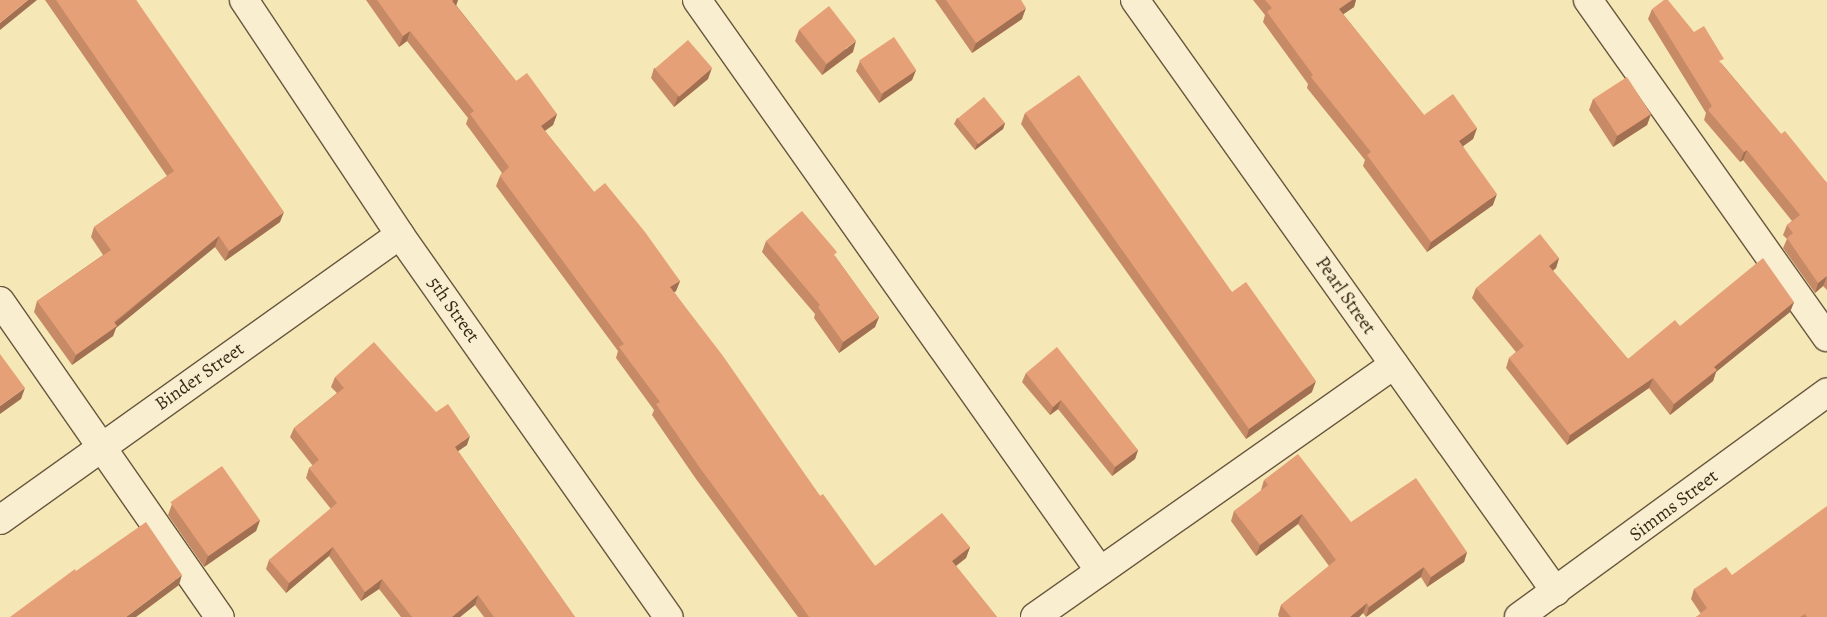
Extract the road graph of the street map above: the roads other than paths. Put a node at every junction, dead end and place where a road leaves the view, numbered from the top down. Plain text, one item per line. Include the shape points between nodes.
1 (244, 0) edge
2 (697, 0) edge
3 (1135, 0) edge
4 (1588, 0) edge
5 (400, 235) junction
6 (0, 301) edge
7 (1827, 337) edge
8 (1394, 365) junction
9 (1827, 392) edge
10 (102, 447) junction
11 (0, 520) edge
12 (1100, 571) junction
13 (1556, 592) junction
14 (220, 617) edge
15 (668, 617) edge
16 (1035, 617) edge
17 (1519, 617) edge

1 - 5 street, 5th Street
2 - 12 street
3 - 8 street, Pearl Street
4 - 7 street
5 - 10 street, Binder Street
5 - 15 street, 5th Street
6 - 10 street
8 - 12 street
8 - 13 street, Pearl Street
9 - 13 street, Simms Street
10 - 11 street, Binder Street
10 - 14 street
12 - 16 street
13 - 17 street, Simms Street

